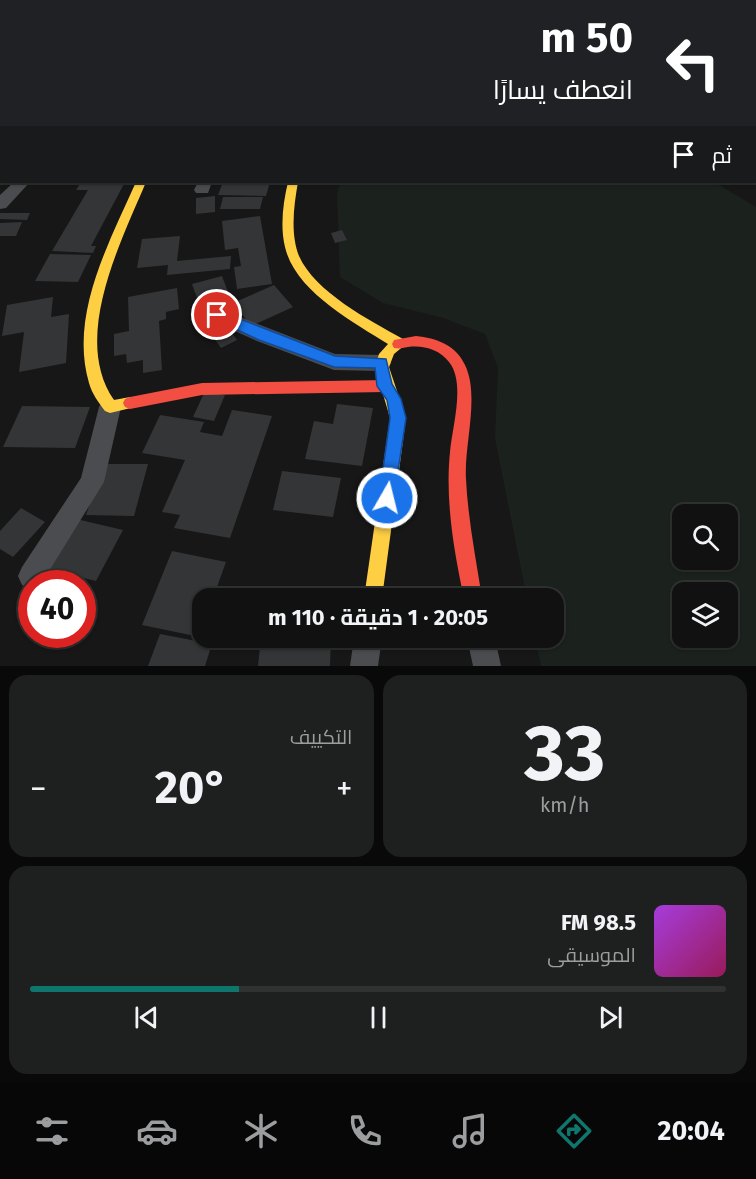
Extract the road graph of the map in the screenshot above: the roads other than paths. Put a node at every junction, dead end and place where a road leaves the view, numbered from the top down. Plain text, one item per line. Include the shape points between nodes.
1 (21, 183) edge
2 (141, 183) edge
3 (293, 183) edge
4 (0, 204) edge
5 (217, 315) dead end
6 (398, 343) junction
7 (381, 363) junction
8 (385, 386) junction
9 (110, 407) junction
10 (35, 570) edge
11 (374, 588) edge
12 (471, 588) edge
13 (367, 648) edge
14 (483, 648) edge
15 (364, 666) edge
16 (487, 666) edge

1 - 4 street
2 - 9 street via 94,303 96,384
3 - 6 street via 287,214 296,261 348,314
5 - 7 street via 334,362
6 - 7 street via 385,352
6 - 12 street via 430,342 445,350 458,365 463,383 457,465
7 - 8 street
8 - 9 street via 202,389
8 - 11 street via 394,399 398,418
9 - 10 street via 92,482
13 - 15 street
14 - 16 street

